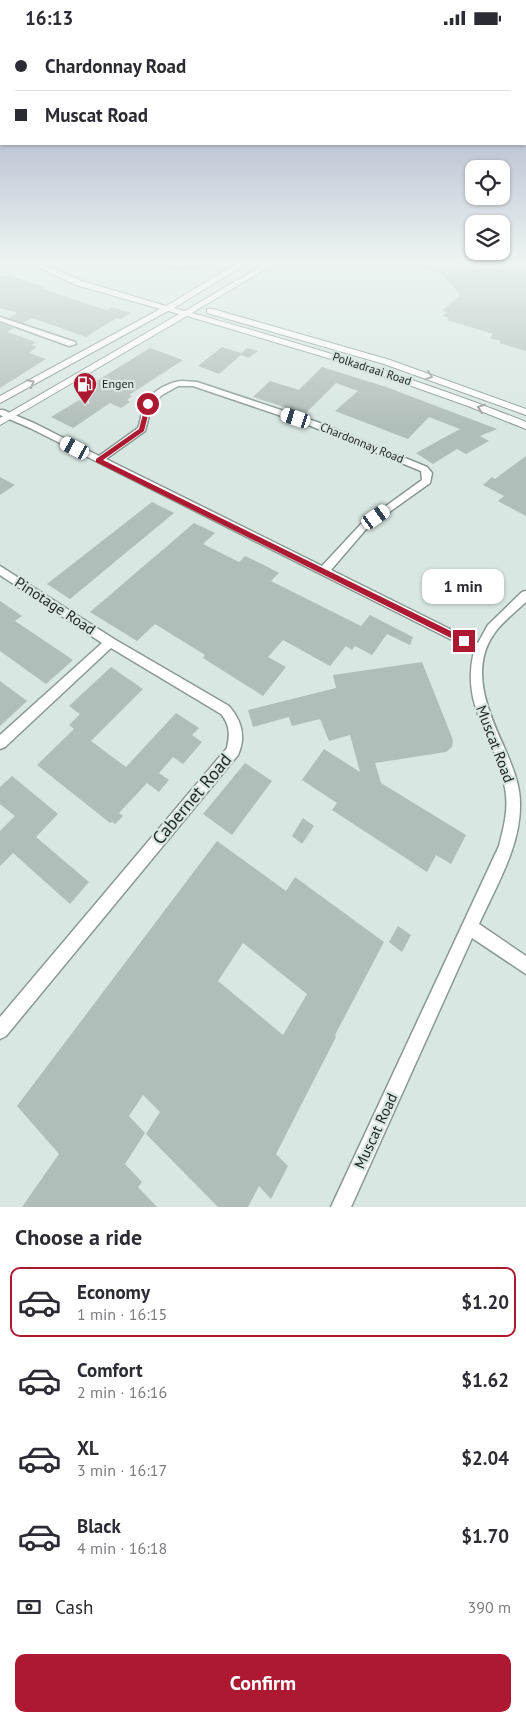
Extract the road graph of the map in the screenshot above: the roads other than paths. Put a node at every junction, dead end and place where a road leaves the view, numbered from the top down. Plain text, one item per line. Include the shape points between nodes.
1 (152, 317) edge
2 (180, 317) edge
3 (194, 317) edge
4 (230, 317) edge
5 (234, 317) edge
6 (0, 319) edge
7 (248, 322) junction
8 (72, 344) dead end
9 (0, 400) edge
10 (526, 412) edge
11 (3, 417) edge
12 (526, 427) edge
13 (99, 460) junction
14 (0, 570) edge
15 (323, 572) junction
16 (526, 595) edge
17 (110, 642) junction
18 (480, 649) junction
19 (0, 743) edge
20 (470, 927) junction
21 (526, 966) edge
22 (0, 1030) edge
23 (341, 1207) edge

9 -> 1 main road
2 - 11 main road
12 -> 3 main road, Polkadraai Road via 391,375
4 - 7 main road, Polkadraai Road
5 - 7 main road
6 - 8 street
7 -> 10 main road, Polkadraai Road via 387,362
11 - 13 street
13 - 15 street
13 - 15 street, Chardonnay Road via 142,429 150,401 172,386 185,383 314,424 424,469 427,481 364,526
14 - 17 street, Pinotage Road
15 - 18 street
16 - 18 street via 492,628
17 - 19 street
17 - 22 street, Cabernet Road via 225,710 235,725 233,751
18 - 20 street, Muscat Road via 475,677 478,701 512,787 515,814 506,847
20 - 21 street
20 - 23 street, Muscat Road

